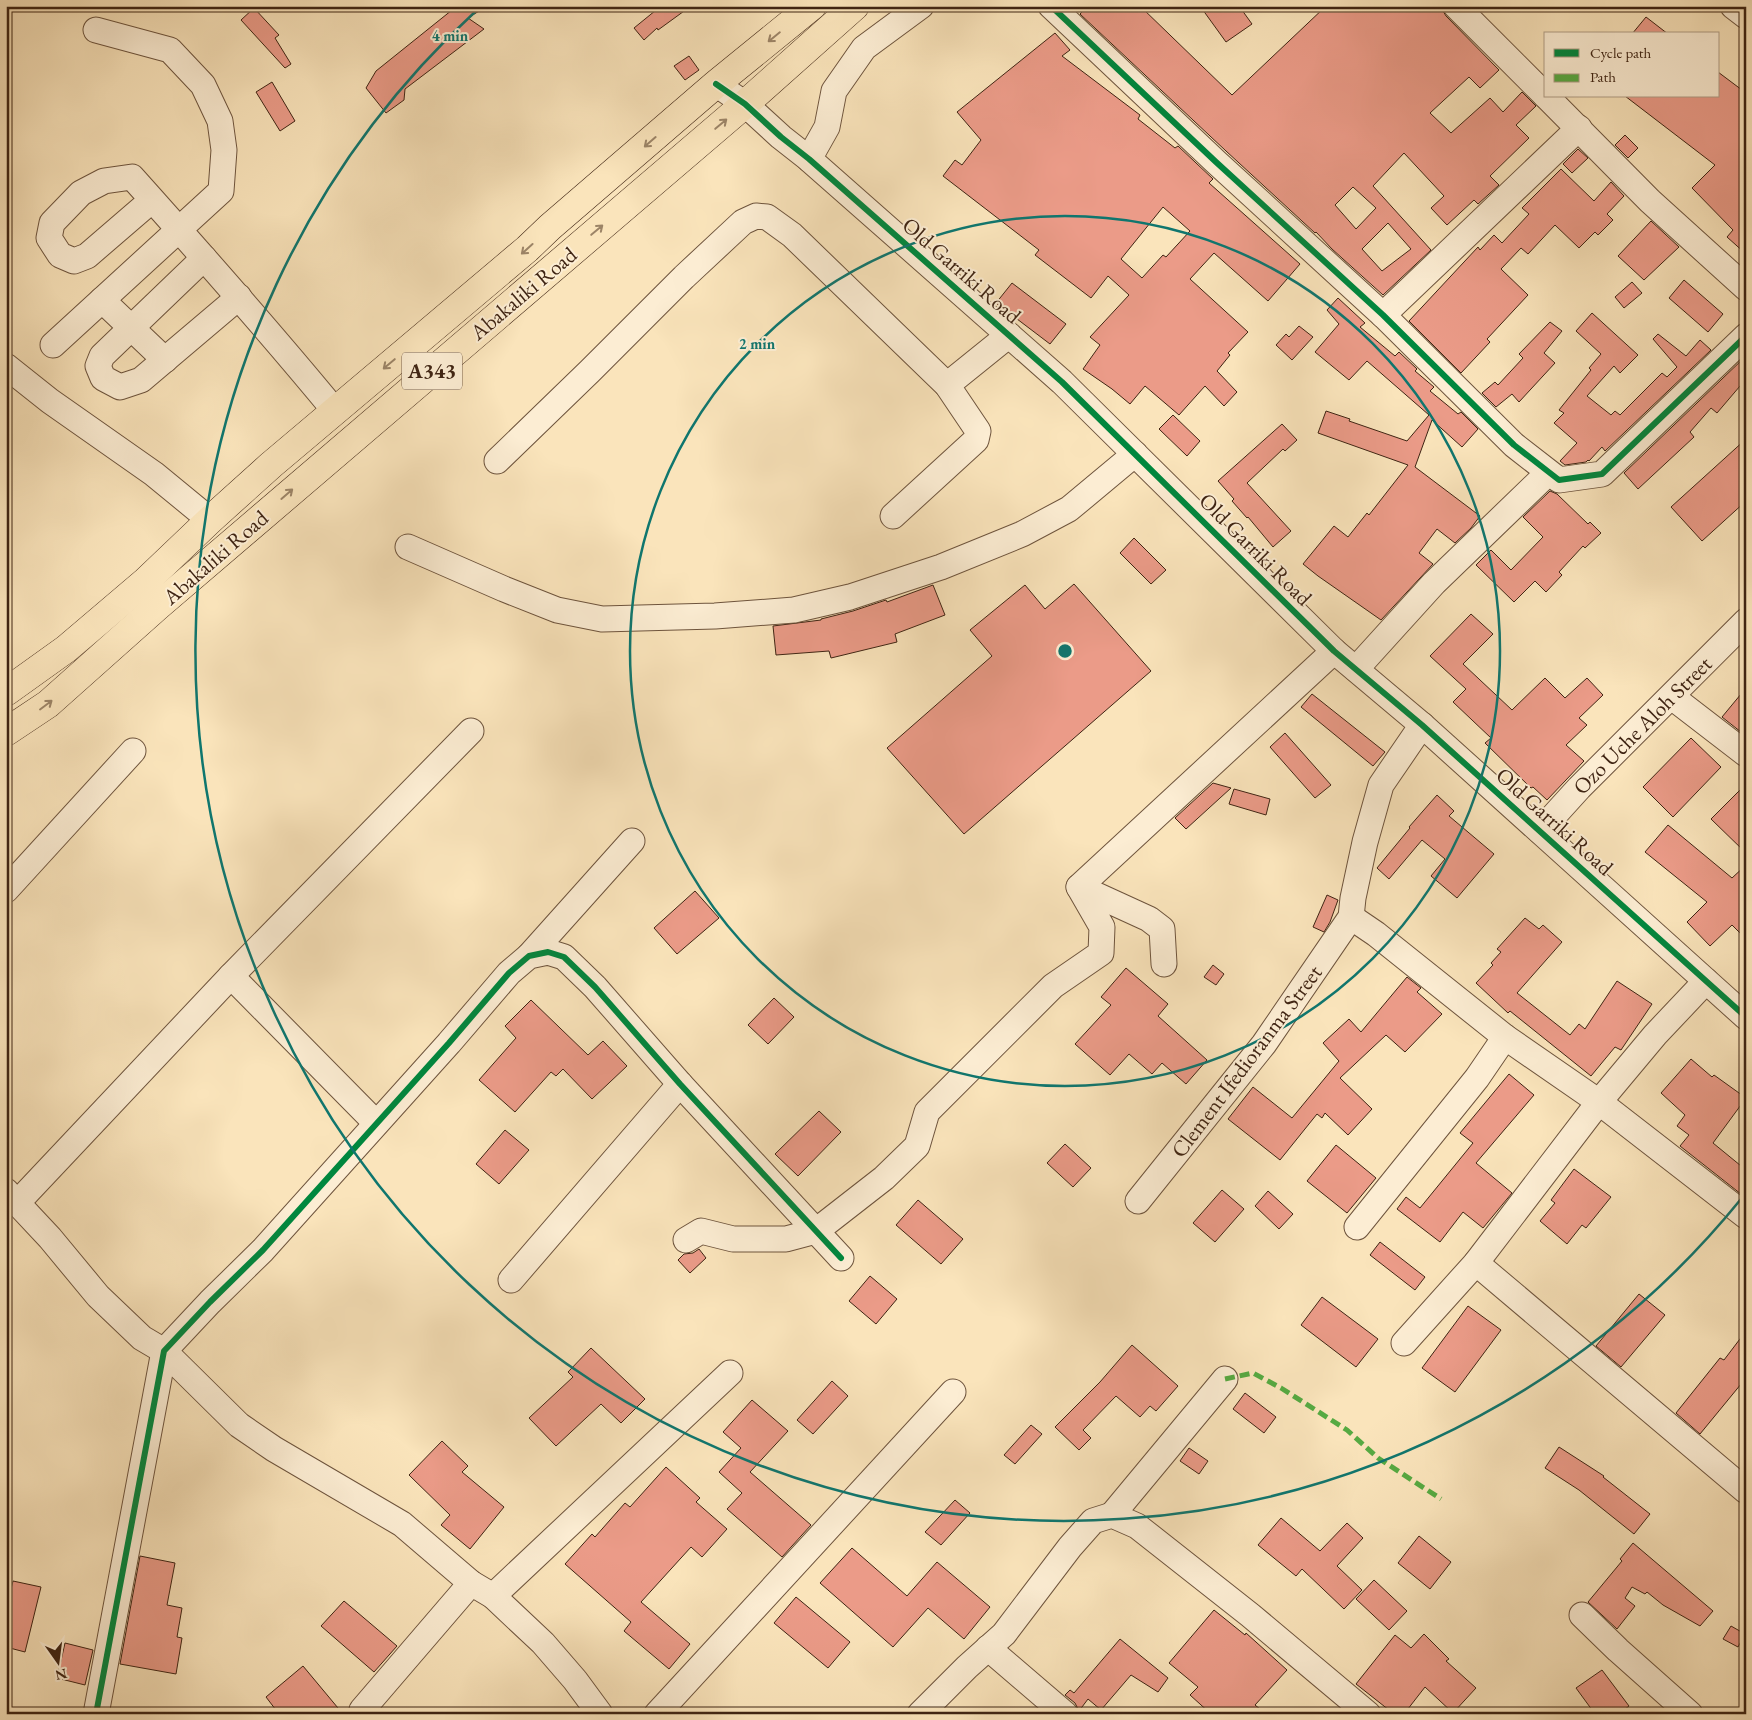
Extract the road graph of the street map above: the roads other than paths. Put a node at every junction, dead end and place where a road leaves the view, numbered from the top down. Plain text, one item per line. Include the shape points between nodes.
1 (812, 6) edge
2 (855, 6) edge
3 (921, 6) edge
4 (1051, 6) edge
5 (1456, 6) edge
6 (1733, 6) edge
7 (1746, 16) edge
8 (96, 30) dead end
9 (716, 84) junction
10 (1544, 94) edge
11 (1548, 98) edge
12 (745, 104) junction
13 (1579, 128) junction
14 (809, 158) junction
15 (152, 200) dead end
16 (178, 229) junction
17 (204, 258) junction
18 (1746, 288) edge
19 (239, 298) junction
20 (102, 300) junction
21 (1383, 315) junction
22 (130, 328) junction
23 (1008, 335) junction
24 (1746, 336) edge
25 (53, 345) dead end
26 (165, 360) junction
27 (6, 366) edge
28 (947, 385) junction
29 (335, 411) junction
30 (1135, 454) junction
31 (497, 461) dead end
32 (1548, 473) junction
33 (893, 516) dead end
34 (210, 520) junction
35 (408, 547) dead end
36 (1746, 621) edge
37 (1334, 651) junction
38 (1356, 669) junction
39 (6, 692) edge
40 (1672, 697) junction
41 (1422, 725) junction
42 (471, 731) dead end
43 (6, 732) edge
44 (133, 751) dead end
45 (1746, 754) edge
46 (1540, 831) junction
47 (632, 841) dead end
48 (1079, 887) junction
49 (6, 890) edge
50 (1351, 917) junction
51 (529, 956) junction
52 (1164, 964) dead end
53 (231, 976) junction
54 (1706, 981) junction
55 (1746, 1017) edge
56 (1505, 1037) junction
57 (680, 1084) junction
58 (1599, 1102) junction
59 (376, 1123) junction
60 (12, 1197) edge
61 (1138, 1201) dead end
62 (1746, 1216) edge
63 (1357, 1227) dead end
64 (816, 1231) junction
65 (686, 1240) dead end
66 (841, 1258) dead end
67 (1476, 1263) junction
68 (511, 1280) dead end
69 (1404, 1343) dead end
70 (164, 1351) junction
71 (730, 1373) dead end
72 (1226, 1379) dead end
73 (953, 1392) dead end
74 (1746, 1491) edge
75 (1112, 1515) junction
76 (471, 1583) junction
77 (493, 1596) junction
78 (1582, 1615) dead end
79 (988, 1648) junction
80 (362, 1710) dead end
81 (96, 1714) edge
82 (600, 1714) edge
83 (657, 1714) edge
84 (920, 1714) edge
85 (1065, 1714) edge
86 (1368, 1714) edge
87 (1690, 1714) edge

1 -> 9 highway, Abakaliki Road / A343
2 - 12 highway, Abakaliki Road / A343
3 - 14 street via 864,48 834,90 827,127
4 - 21 street
5 - 10 street
6 - 7 street
8 - 16 street via 170,50 203,85 220,121 224,150 221,191
9 - 12 street, Old Garriki Road
9 -> 29 highway, Abakaliki Road / A343
11 - 13 street
12 - 14 street, Old Garriki Road
43 -> 12 highway, Abakaliki Road / A343 via 48,704 333,455
13 - 18 street via 1650,201
13 - 21 street
14 - 23 street, Old Garriki Road
15 - 16 street
16 - 17 street
16 - 20 street
17 - 19 street
17 - 22 street
19 - 26 street
19 - 29 street
20 - 22 street
20 - 25 street
21 - 32 street via 1514,445
22 - 26 street
22 - 26 street via 102,356 98,366 103,378 120,387 141,380
23 - 28 street
23 - 30 street, Old Garriki Road via 1062,382
24 - 32 street via 1602,474 1559,480
27 - 34 street via 154,474
28 - 31 street via 792,234 767,217 756,216 743,222 684,277
28 - 33 street via 978,431 976,440
29 - 34 highway, Abakaliki Road / A343
30 - 35 street via 1069,510 1022,534 941,567 859,594 794,610 602,619 557,610
30 - 37 street, Old Garriki Road
32 - 38 street via 1434,583
34 - 39 highway, Abakaliki Road / A343 via 66,649
36 - 40 street, Ozo Uche Aloh Street
37 - 38 street, Old Garriki Road
37 - 48 street
38 - 41 street, Old Garriki Road
40 - 45 street
40 - 46 street, Ozo Uche Aloh Street
41 - 46 street, Old Garriki Road
41 - 50 street, Clement Ifedioranma Street via 1381,785 1361,861
42 - 53 street
44 - 49 street
46 - 54 street, Old Garriki Road
47 - 51 street
48 - 52 street via 1149,919 1162,929
48 - 64 street via 1102,927 1101,953 1053,986 927,1112 917,1146 884,1178
50 - 56 street
50 - 61 street, Clement Ifedioranma Street via 1264,1044
51 - 57 street via 548,952 564,957 595,986
51 - 59 street via 509,973
53 - 59 street
53 - 60 street
54 - 55 street, Old Garriki Road
54 - 58 street
56 - 58 street
56 - 63 street via 1477,1078
57 - 64 street
57 - 68 street
58 - 62 street
58 - 67 street
59 - 70 street via 264,1250
60 - 70 street via 98,1296 142,1338
64 - 65 street via 786,1239 733,1239 701,1231
64 - 66 street
67 - 69 street
67 - 74 street
70 - 76 street via 239,1425 402,1524
70 - 81 street
71 - 77 street
72 - 75 street
73 - 83 street
75 - 79 street via 1093,1521 1004,1634
75 - 86 street via 1137,1526
76 - 77 street
76 - 80 street
77 - 82 street via 543,1643
78 - 87 street
79 - 84 street
79 - 85 street

